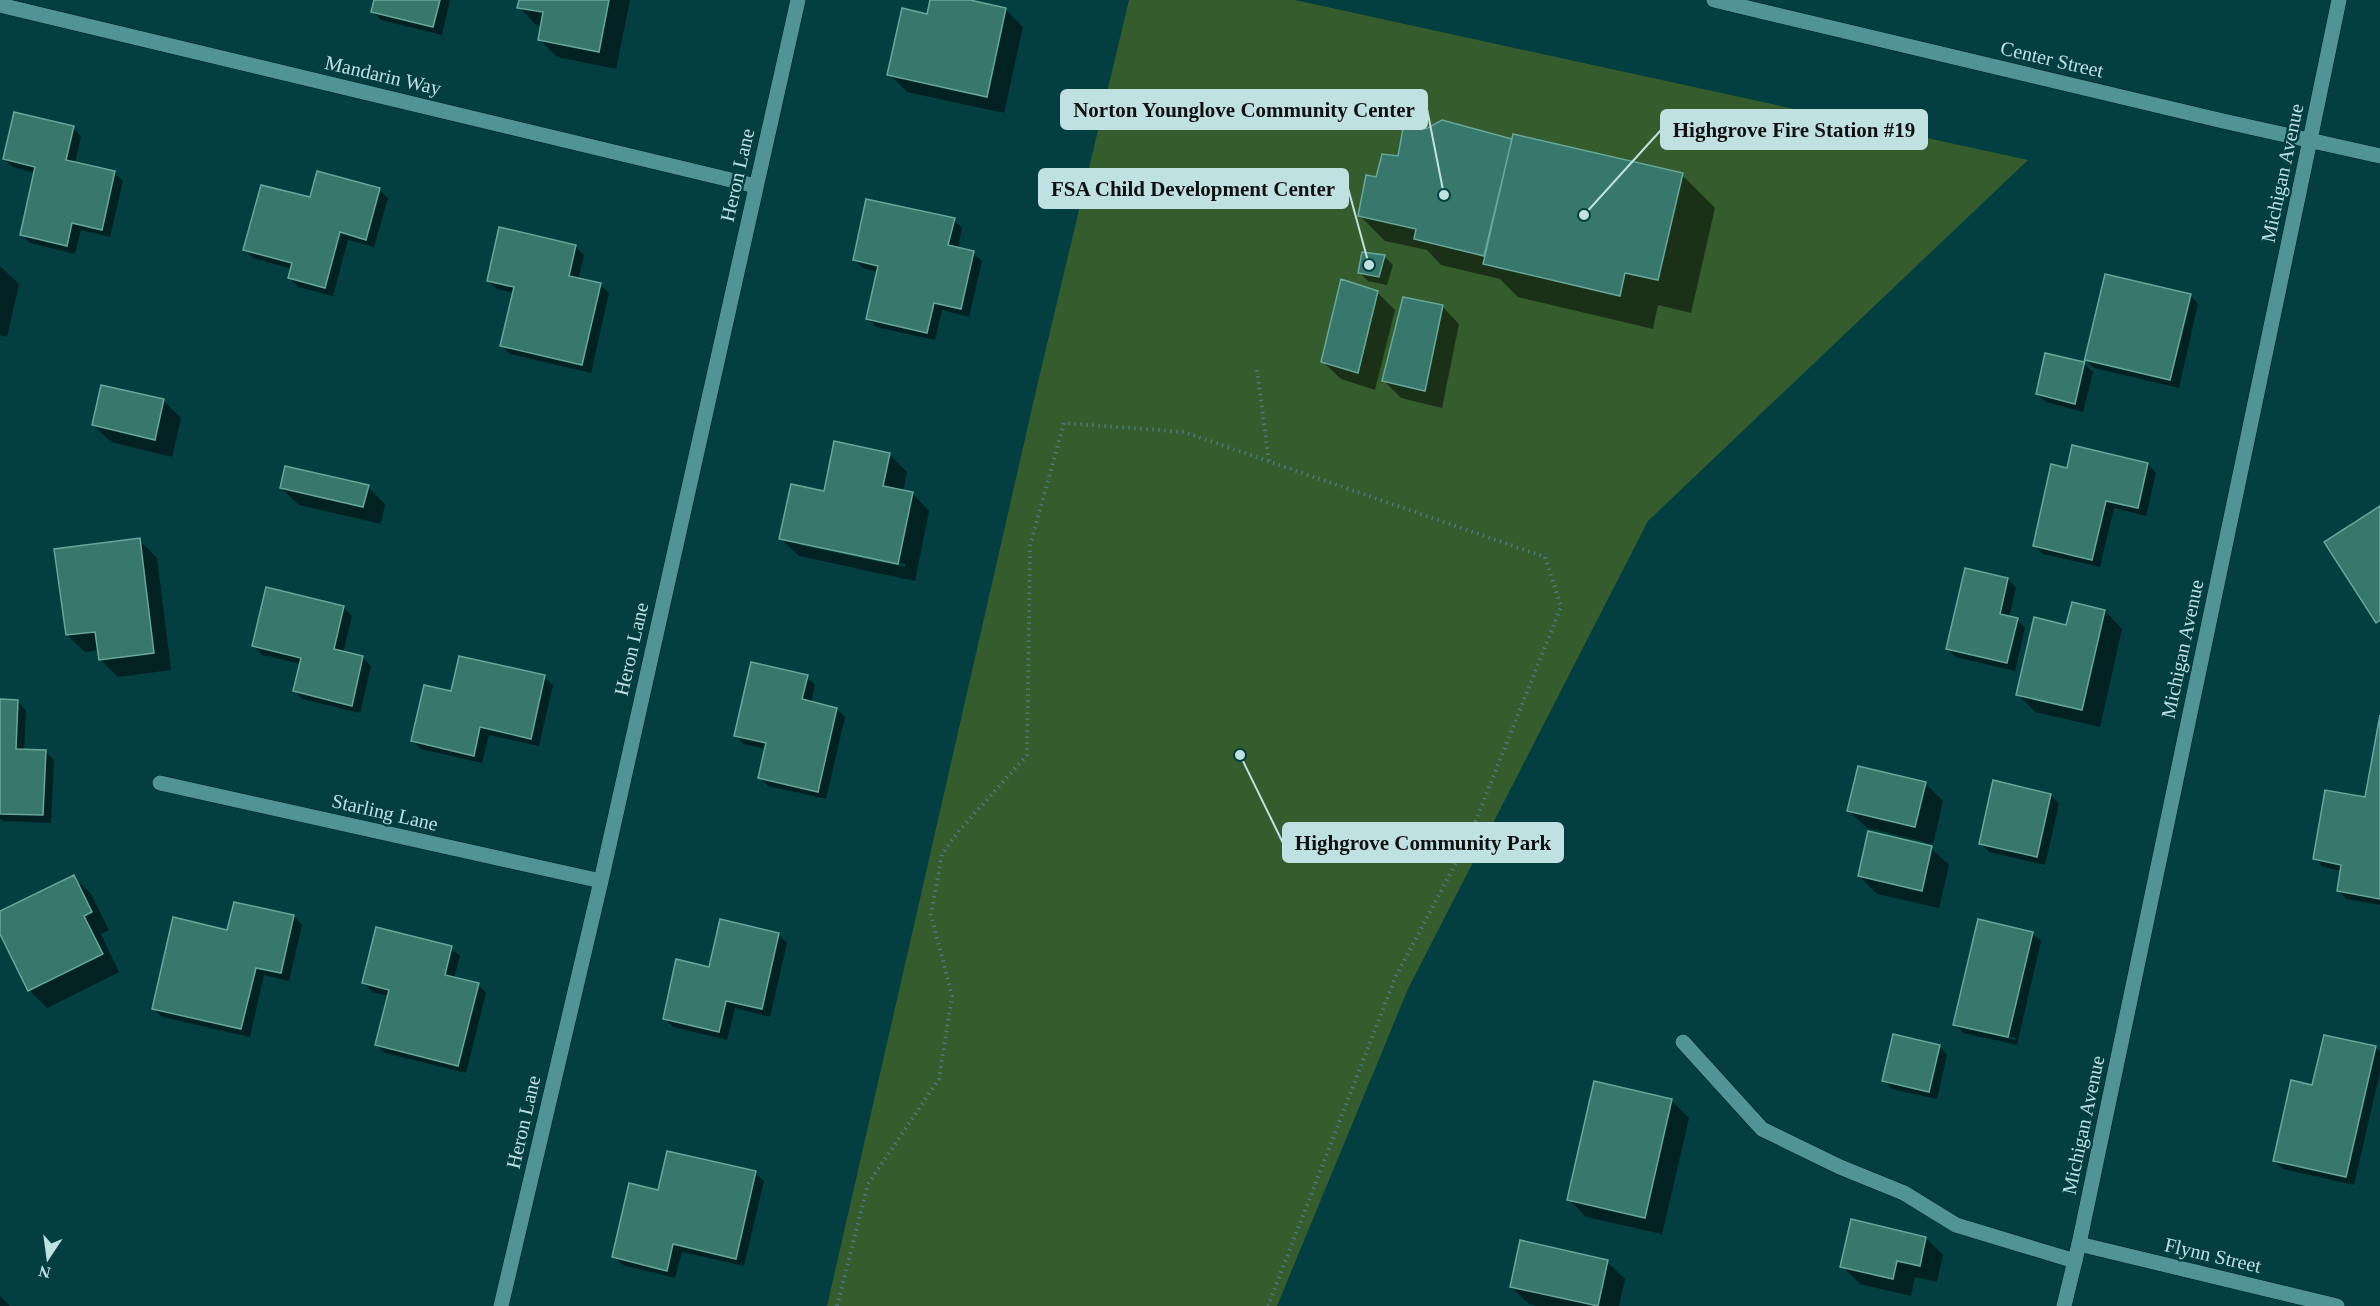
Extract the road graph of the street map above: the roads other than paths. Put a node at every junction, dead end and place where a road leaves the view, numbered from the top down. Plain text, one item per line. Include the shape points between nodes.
1 (798, 0) edge
2 (1714, 0) edge
3 (2339, 0) edge
4 (0, 5) edge
5 (2310, 140) junction
6 (2380, 156) edge
7 (756, 186) junction
8 (160, 783) dead end
9 (601, 881) junction
10 (1683, 1042) dead end
11 (2079, 1244) junction
12 (2075, 1261) junction
13 (501, 1306) edge
14 (2064, 1306) edge
15 (2337, 1306) edge

1 - 7 street, Heron Lane
2 - 5 street, Center Street
3 - 5 street, Michigan Avenue
4 - 7 street, Mandarin Way
5 - 6 street, Center Street
5 - 11 street, Michigan Avenue
7 - 9 street, Heron Lane
8 - 9 street, Starling Lane
9 - 13 street, Heron Lane
10 - 12 street via 1762,1129 1904,1193 1956,1225
11 - 12 street, Michigan Avenue
11 - 15 street, Flynn Street
12 - 14 street, Michigan Avenue

